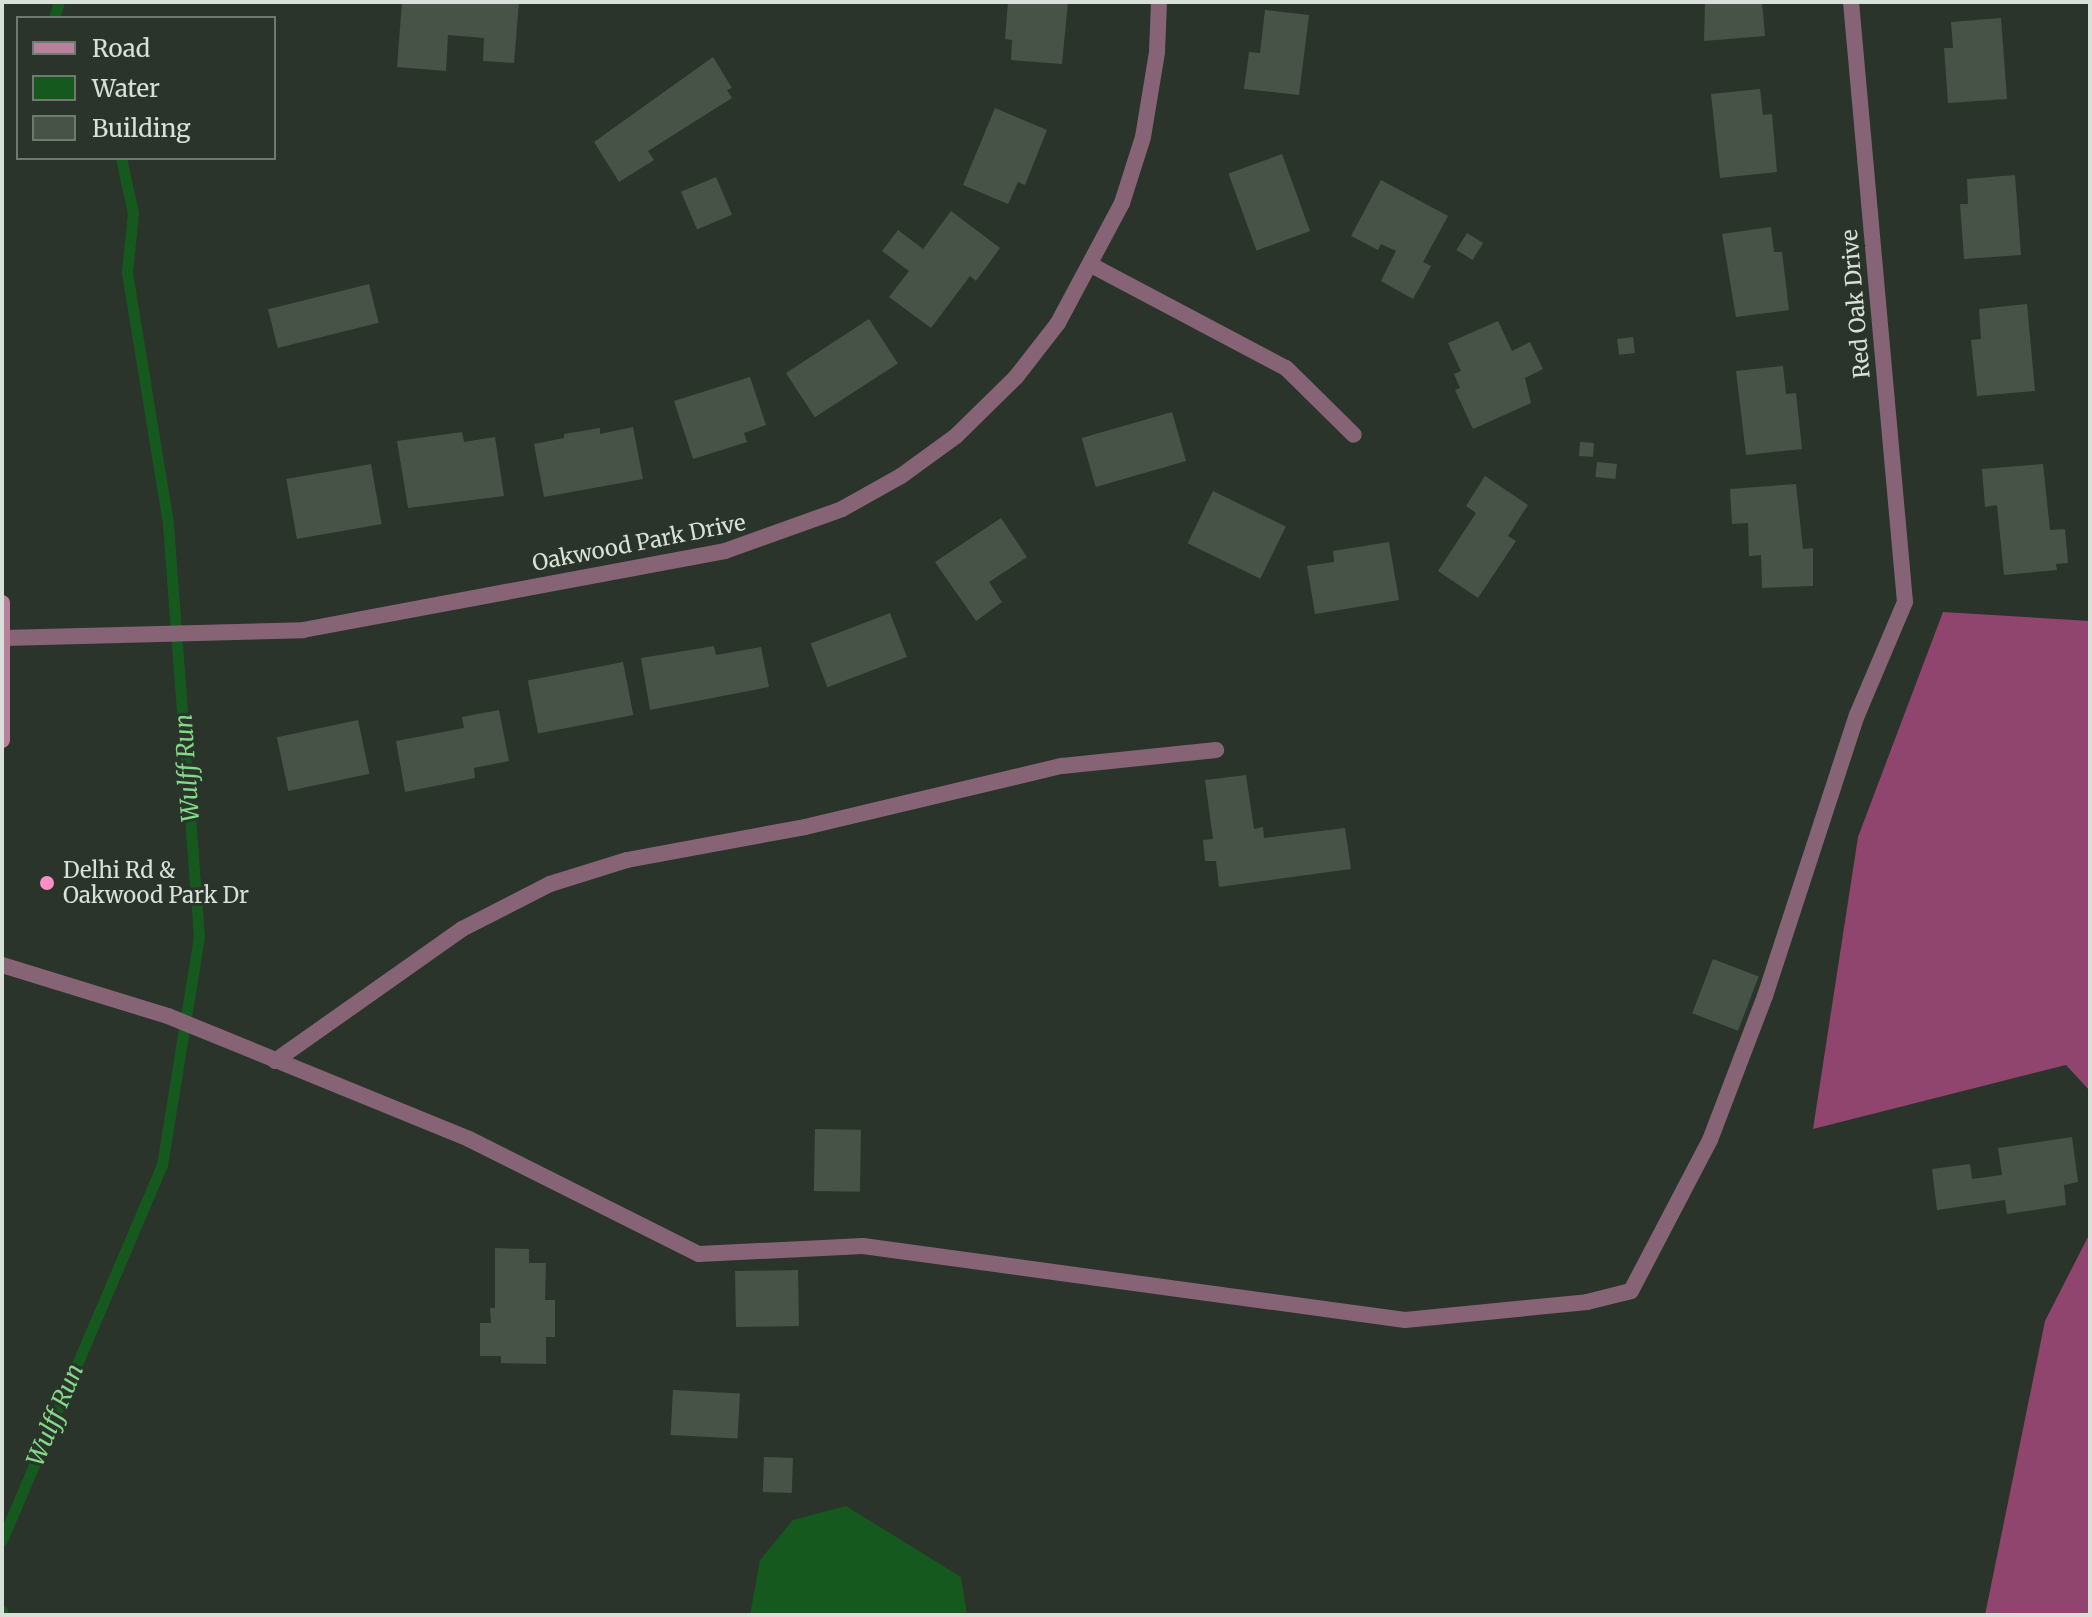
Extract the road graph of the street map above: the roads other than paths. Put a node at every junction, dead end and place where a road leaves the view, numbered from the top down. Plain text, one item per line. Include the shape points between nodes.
1 (1159, 2) edge
2 (1851, 2) edge
3 (1093, 266) junction
4 (1354, 435) dead end
5 (2, 603) edge
6 (4, 638) junction
7 (2, 740) edge
8 (1216, 750) dead end
9 (2, 965) edge
10 (275, 1061) junction

1 - 3 street, Oakwood Park Drive via 1143,137 1122,203
2 - 10 street, Red Oak Drive via 1905,602 1857,715 1765,996 1710,1140 1631,1291 1587,1302 1405,1320 863,1246 699,1254 469,1139
3 - 4 street via 1286,368
3 - 6 street, Oakwood Park Drive via 1050,334 976,416 901,476 842,509 725,551 303,630
5 - 6 street
6 - 7 street
8 - 10 street via 1062,766 805,827 627,860 550,884 462,929
9 - 10 street via 168,1016

